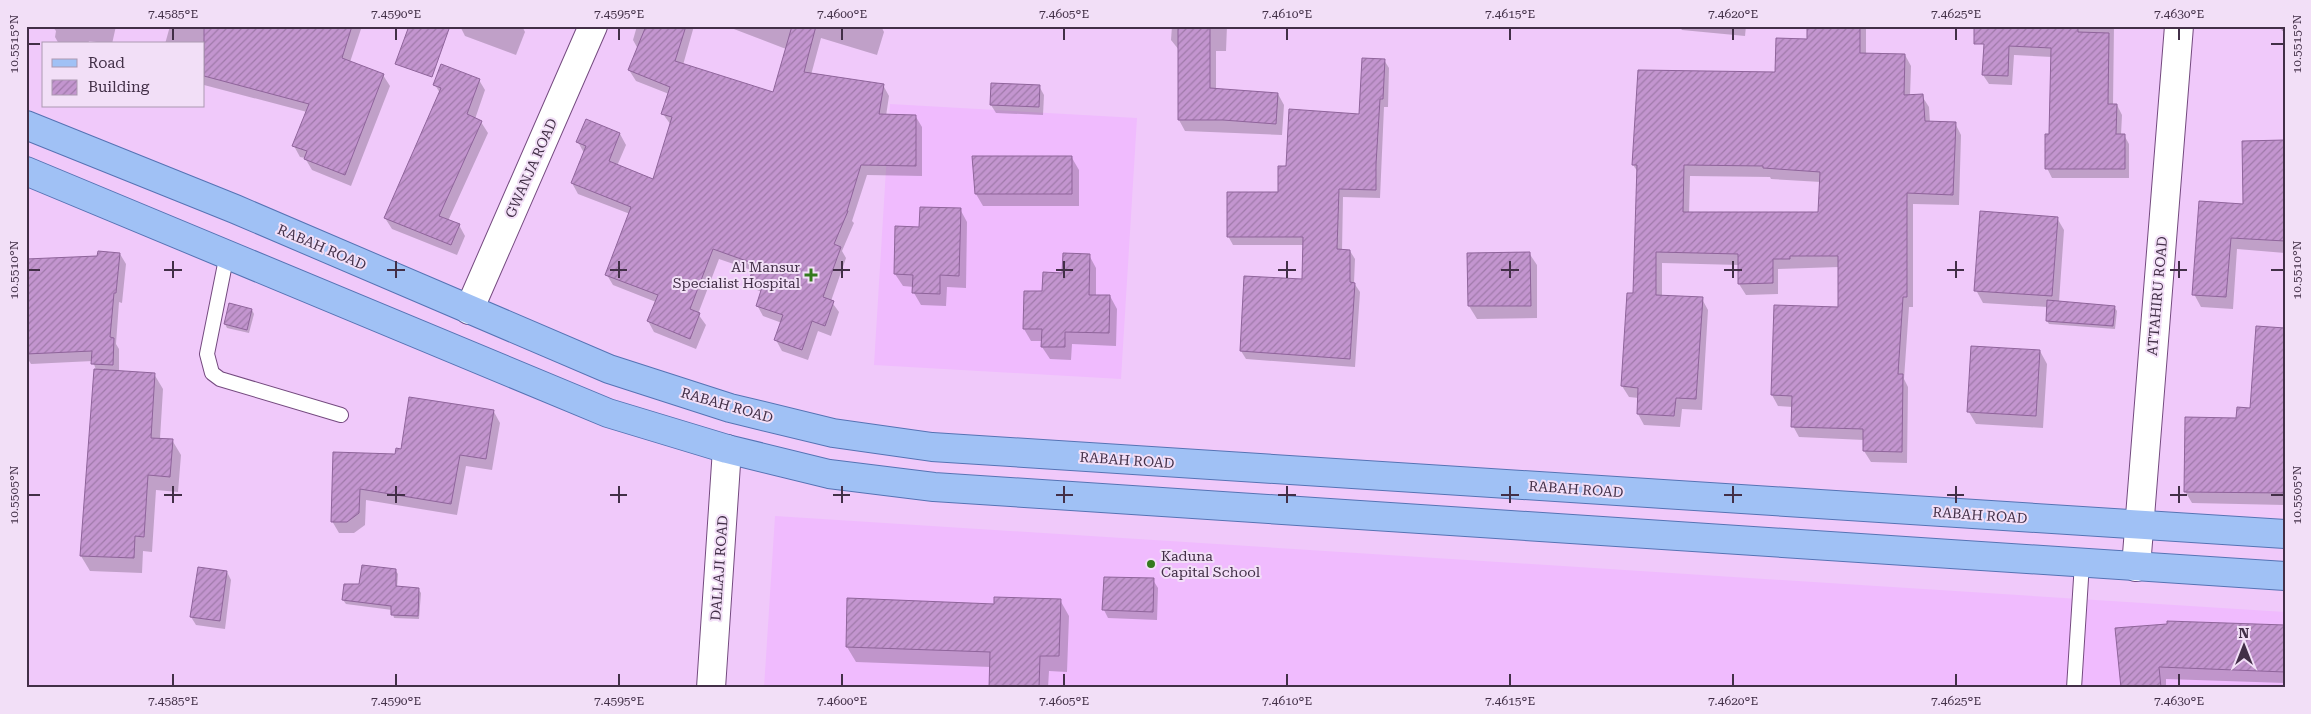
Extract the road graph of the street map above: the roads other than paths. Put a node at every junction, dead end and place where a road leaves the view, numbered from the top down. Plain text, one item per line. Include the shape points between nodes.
1 (593, 26) edge
2 (2179, 26) edge
3 (26, 126) edge
4 (26, 171) edge
5 (226, 254) junction
6 (469, 310) junction
7 (341, 415) dead end
8 (727, 449) junction
9 (2139, 525) junction
10 (2285, 534) edge
11 (2082, 563) junction
12 (2136, 567) junction
13 (2285, 576) edge
14 (712, 688) edge
15 (2074, 688) edge

1 - 6 street, GWANJA ROAD
2 - 9 street, ATTAHIRU ROAD
3 - 6 main road, RABAH ROAD via 235,209
4 - 5 main road
5 - 7 lane via 207,354 212,373
5 - 8 main road via 608,413
6 - 9 main road, RABAH ROAD via 609,369 730,408 833,433 932,447
8 - 11 main road via 830,474 934,487
8 - 14 street, DALLAJI ROAD
9 - 10 main road, RABAH ROAD
9 - 12 street, ATTAHIRU ROAD
11 - 12 main road
11 - 15 lane
12 - 13 main road

